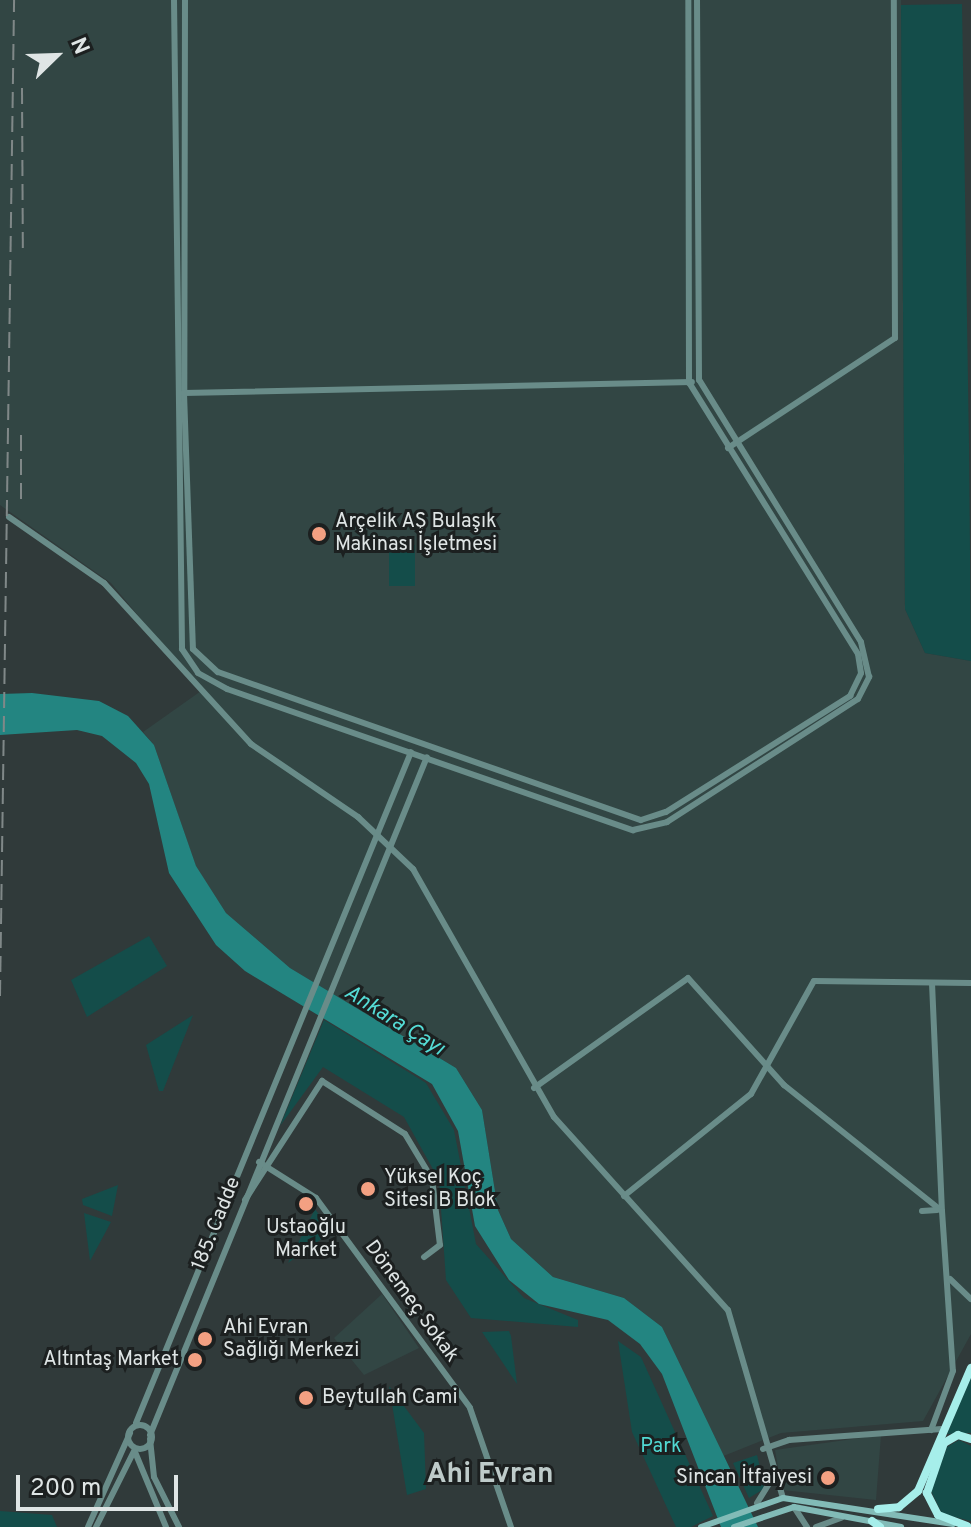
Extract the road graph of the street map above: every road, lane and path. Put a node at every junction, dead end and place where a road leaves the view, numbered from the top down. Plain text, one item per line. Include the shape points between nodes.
1 (174, 0) edge
2 (185, 0) edge
3 (688, 0) edge
4 (697, 0) edge
5 (894, 0) edge
6 (699, 380) junction
7 (689, 383) junction
8 (180, 392) junction
9 (737, 442) junction
10 (728, 448) junction
11 (9, 517) dead end
12 (411, 752) junction
13 (427, 757) junction
14 (381, 836) junction
15 (390, 846) junction
16 (932, 983) junction
17 (971, 983) edge
18 (310, 1024) junction
19 (768, 1070) junction
20 (534, 1088) junction
21 (259, 1162) junction
22 (268, 1167) junction
23 (624, 1196) junction
24 (245, 1200) junction
25 (922, 1211) dead end
26 (939, 1211) junction
27 (424, 1257) dead end
28 (950, 1279) junction
29 (971, 1299) edge
30 (971, 1368) edge
31 (136, 1423) junction
32 (942, 1429) junction
33 (931, 1430) junction
34 (130, 1433) junction
35 (150, 1437) junction
36 (971, 1439) edge
37 (763, 1449) junction
38 (134, 1451) junction
39 (772, 1479) junction
40 (783, 1498) junction
41 (757, 1503) junction
42 (794, 1507) junction
43 (878, 1509) junction
44 (854, 1517) junction
45 (876, 1524) edge
46 (88, 1527) edge
47 (96, 1527) edge
48 (166, 1527) edge
49 (179, 1527) edge
50 (511, 1527) edge
51 (701, 1527) edge
52 (734, 1527) edge
53 (807, 1527) edge
54 (816, 1527) edge
55 (901, 1527) edge
56 (969, 1527) edge

1 - 8 street
2 - 8 street
3 - 7 street
4 - 6 street
5 - 9 street via 895,338
6 - 7 street
6 - 9 street
7 - 8 street
7 - 10 street
8 - 10 street via 188,630 203,663 632,819 666,812 850,696 861,673 858,654
8 - 12 street via 182,649 211,682
9 - 10 street
9 - 13 street via 861,642 869,677 858,699 650,828 616,826
11 - 14 street via 104,583 251,744
12 - 13 street
12 - 14 street
13 - 15 street
14 - 15 street
14 - 18 street
15 - 18 street
15 - 20 street via 431,898
16 - 17 street
16 - 19 street via 814,981
16 - 26 street
18 - 21 street, 185. Cadde
18 - 31 street, 185. Cadde
19 - 20 street via 688,978
19 - 23 street via 744,1102
19 - 26 street
20 - 23 street
21 - 22 street, Dönemeç Sokak
21 - 24 street, 185. Cadde
22 - 24 street
22 - 27 street via 322,1081 405,1134 432,1179 440,1245
22 - 50 street, Dönemeç Sokak via 327,1211 470,1408
23 - 37 street via 728,1310
24 - 35 street, 185. Cadde
25 - 26 street
26 - 28 street
28 - 29 street
28 - 33 street via 953,1371
30 - 32 highway
31 - 34 street, 185. Cadde
31 - 35 street via 146,1423
32 - 33 street
32 - 43 highway via 909,1502
33 - 37 street via 789,1440
34 - 38 street
34 - 46 street, 185. Cadde
35 - 38 street
35 - 49 street via 154,1477
36 - 56 highway via 958,1435 944,1443 927,1493 938,1515
37 - 39 street
38 - 47 street
38 - 48 street
39 - 40 street
39 - 41 street
40 - 41 main road
40 - 43 main road
41 - 51 main road
42 - 44 main road
42 - 52 main road
42 - 53 street
43 - 56 main road
44 - 45 main road
44 - 54 street
45 - 55 main road

